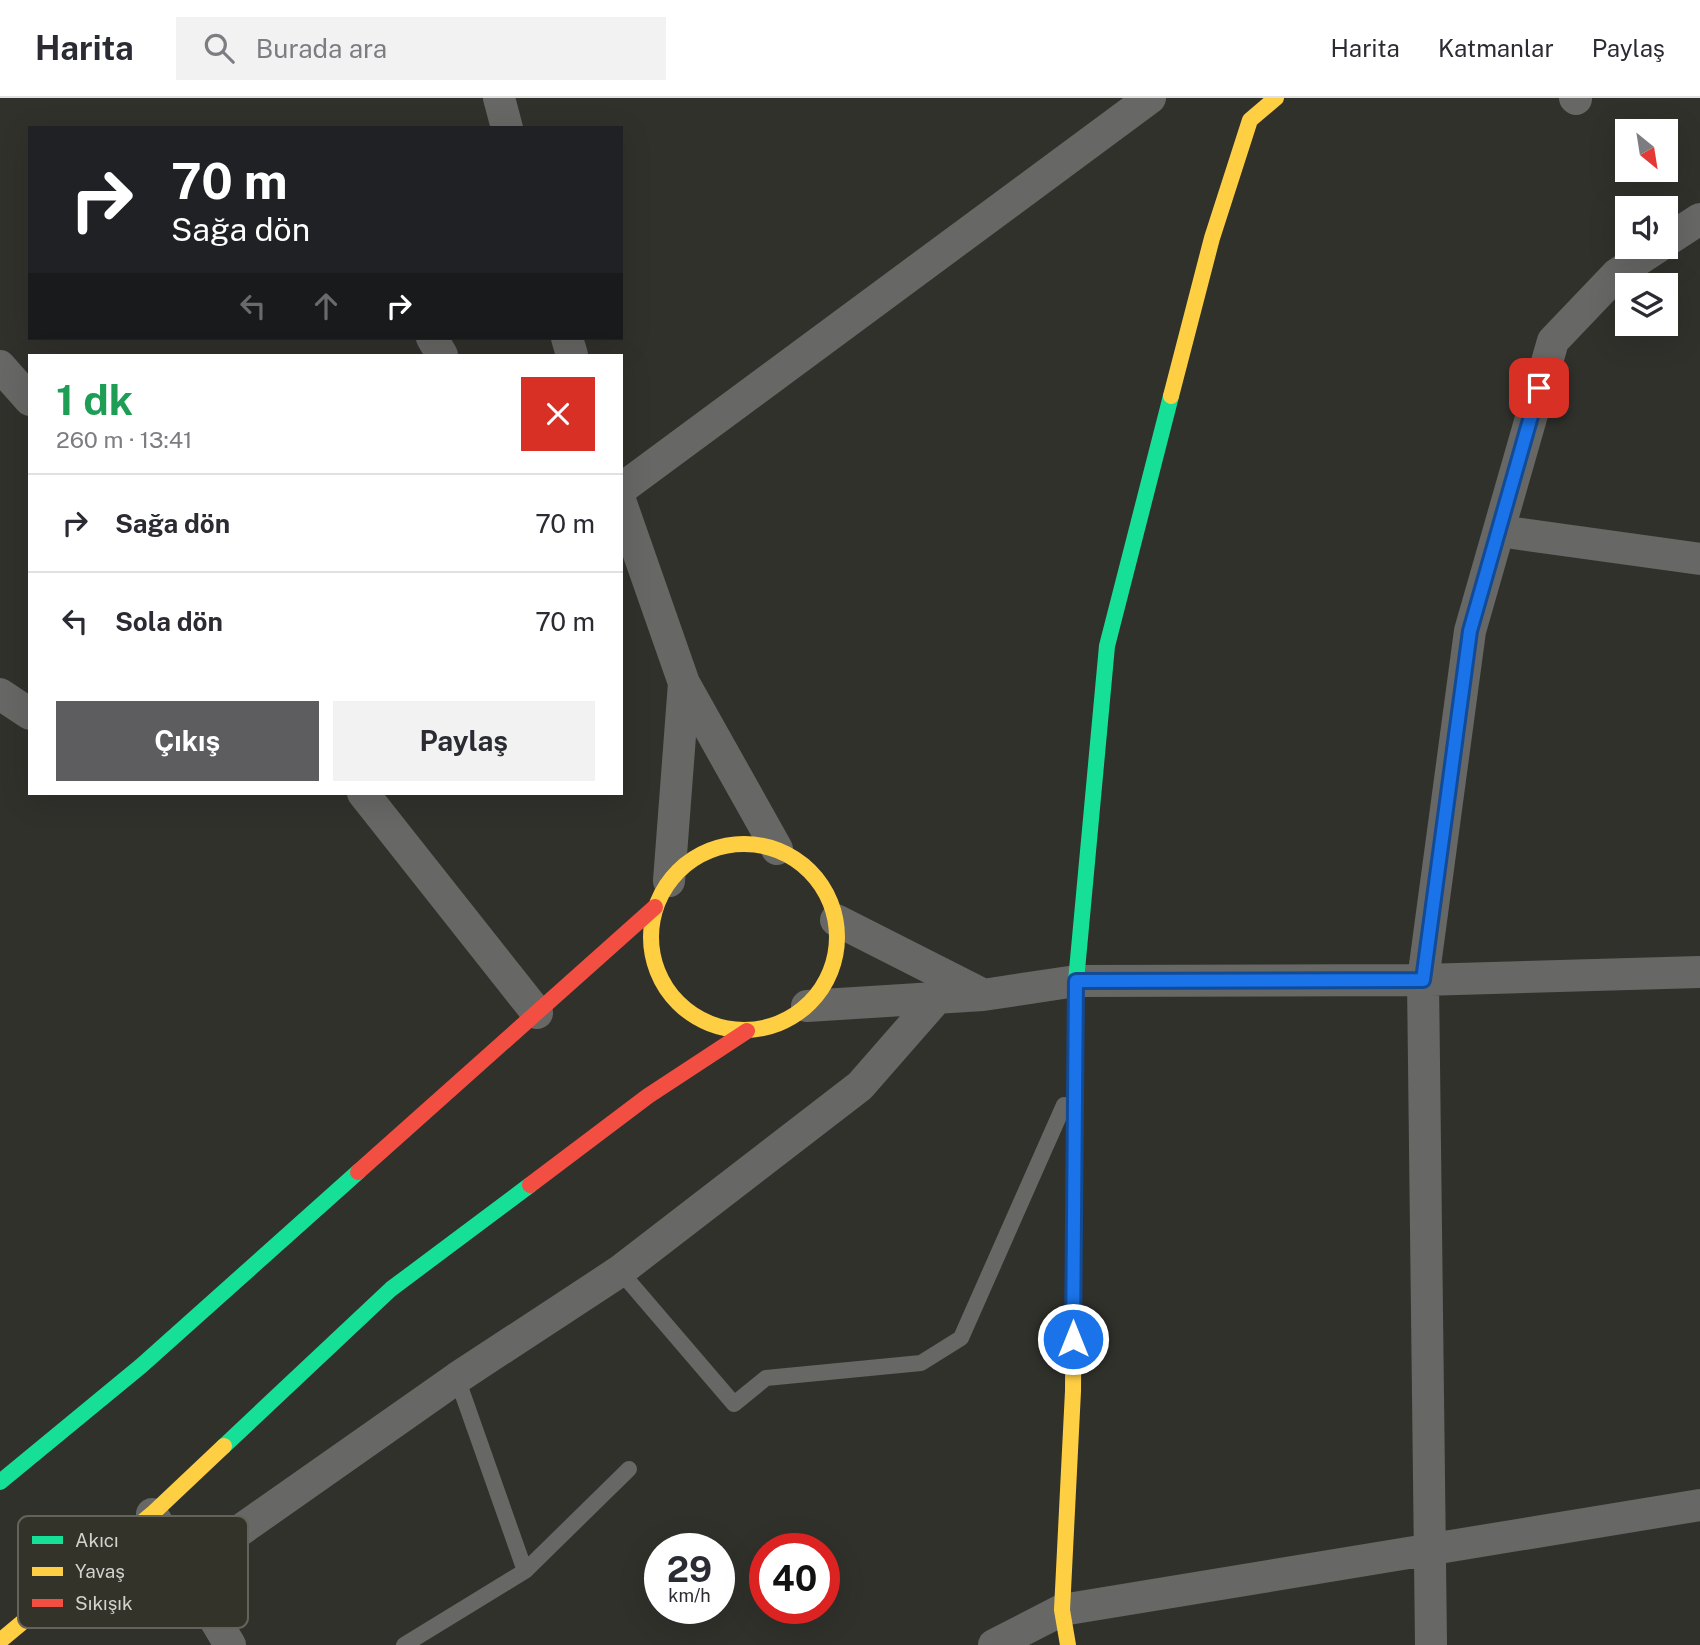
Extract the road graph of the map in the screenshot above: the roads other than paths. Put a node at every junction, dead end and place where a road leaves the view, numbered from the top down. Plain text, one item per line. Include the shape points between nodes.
1 (499, 98) edge
2 (1150, 98) edge
3 (1276, 98) edge
4 (1246, 109) edge
5 (506, 126) edge
6 (1700, 219) edge
7 (1678, 233) edge
8 (1640, 259) edge
9 (0, 366) edge
10 (28, 398) edge
11 (623, 488) edge
12 (623, 509) edge
13 (1499, 531) junction
14 (1700, 559) edge
15 (684, 683) junction
16 (0, 694) edge
17 (28, 713) edge
18 (365, 795) edge
19 (777, 849) junction
20 (662, 894) junction
21 (836, 920) junction
22 (1700, 972) edge
23 (1423, 980) junction
24 (1076, 981) junction
25 (983, 995) junction
26 (937, 998) junction
27 (807, 1006) junction
28 (537, 1013) junction
29 (747, 1031) junction
30 (1074, 1080) junction
31 (620, 1271) junction
32 (457, 1378) junction
33 (629, 1469) dead end
34 (0, 1482) edge
35 (1700, 1505) edge
36 (152, 1514) joint
37 (150, 1516) edge
38 (248, 1525) edge
39 (1428, 1548) junction
40 (525, 1571) junction
41 (1062, 1610) junction
42 (18, 1627) edge
43 (220, 1628) edge
44 (0, 1642) edge
45 (230, 1645) edge
46 (404, 1645) edge
47 (994, 1645) edge
48 (1068, 1645) edge
49 (1430, 1645) edge

1 - 5 street
2 - 11 street
3 - 4 street
4 - 24 street via 1107,646
6 - 7 street
8 - 13 street via 1617,274 1553,341
9 - 10 street
12 - 15 street
13 - 14 street
13 - 23 street via 1470,631
15 - 19 street
15 - 20 street
16 - 17 street
18 - 28 street
19 - 20 street via 748,843 718,847 691,860
19 - 21 street via 812,873 825,890
20 - 28 street
20 - 29 street via 650,936 655,966 668,992 689,1013 716,1026
21 - 25 street
21 - 27 street via 837,951 826,982
22 - 23 street
23 - 24 street
23 - 39 street
24 - 25 street
24 - 30 street
25 - 26 street
26 - 27 street
26 - 31 street via 860,1086
27 - 29 street via 779,1024
28 - 34 street via 141,1366
29 - 36 street via 648,1096 391,1289
30 - 31 lane via 961,1338 921,1363 766,1378 734,1404
30 - 41 street via 1073,1391
31 - 32 street
32 - 38 street
32 - 40 lane
33 - 40 lane
35 - 39 street
36 - 37 street
39 - 41 street
39 - 49 street
40 - 46 lane
41 - 47 street
41 - 48 street
42 - 44 street
43 - 45 street

